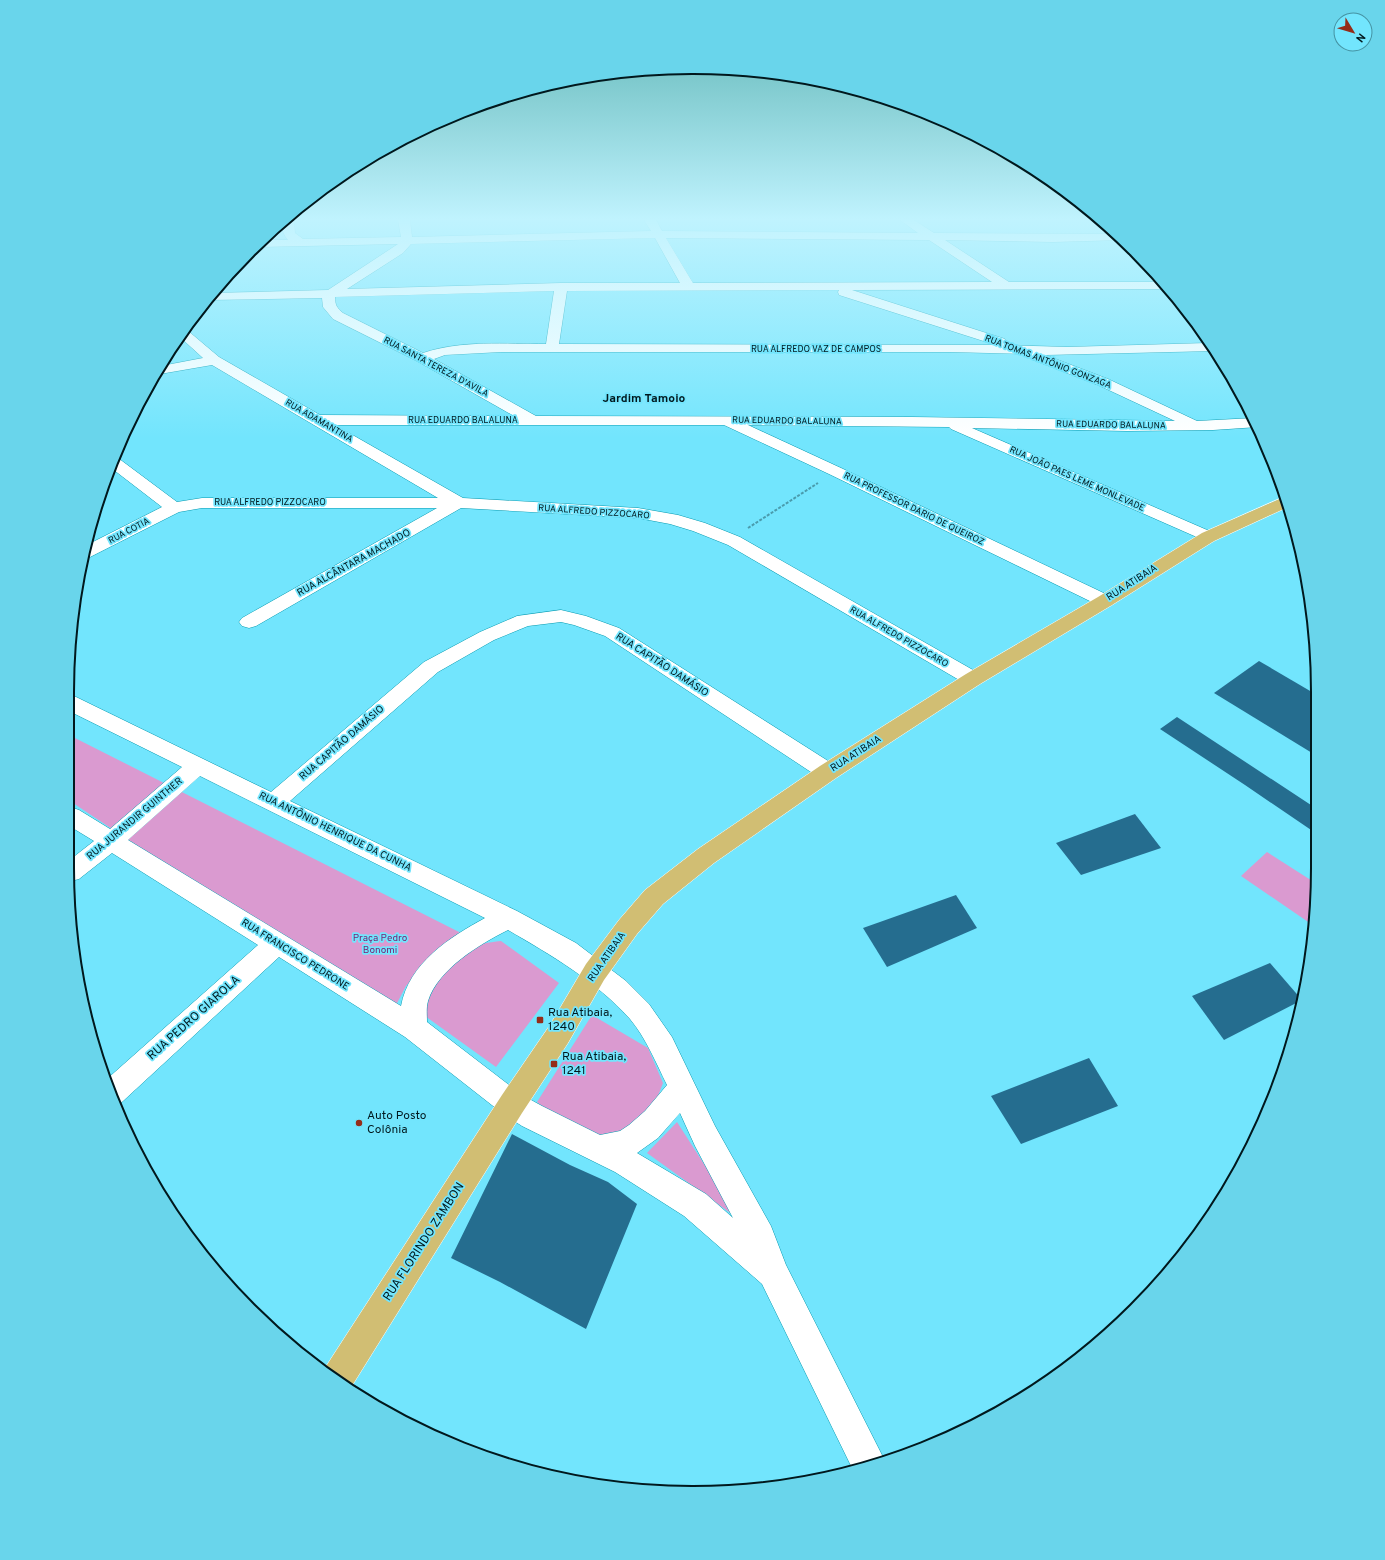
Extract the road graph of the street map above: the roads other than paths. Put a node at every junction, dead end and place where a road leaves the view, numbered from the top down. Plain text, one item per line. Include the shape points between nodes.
1 (332, 293) edge
2 (393, 293) edge
3 (560, 293) edge
4 (848, 293) edge
5 (329, 295) junction
6 (217, 297) edge
7 (187, 336) edge
8 (1206, 347) edge
9 (552, 348) junction
10 (1019, 349) junction
11 (422, 358) junction
12 (214, 360) junction
13 (165, 369) edge
14 (319, 420) junction
15 (533, 420) junction
16 (723, 420) junction
17 (946, 422) junction
18 (1249, 423) edge
19 (1196, 426) junction
20 (118, 465) edge
21 (412, 475) junction
22 (411, 502) junction
23 (458, 503) junction
24 (1281, 504) edge
25 (174, 508) junction
26 (1208, 537) junction
27 (91, 551) edge
28 (1105, 601) junction
29 (249, 622) dead end
30 (973, 680) junction
31 (74, 704) edge
32 (198, 765) junction
33 (828, 772) junction
34 (274, 802) junction
35 (74, 818) edge
36 (111, 841) junction
37 (74, 870) edge
38 (508, 918) junction
39 (276, 944) junction
40 (595, 972) junction
41 (414, 1028) junction
42 (682, 1088) junction
43 (116, 1090) edge
44 (512, 1104) junction
45 (600, 1149) junction
46 (774, 1274) junction
47 (339, 1375) edge
48 (867, 1460) edge

1 - 5 street
2 - 5 street
3 - 9 street
4 - 10 street, RUA TOMAS ANTÔNIO GONZAGA
5 - 6 street
5 - 11 street, RUA SANTA TEREZA D'AVILA via 330,310 338,316
7 - 12 street, RUA ADAMANTINA
8 - 10 street, RUA ALFREDO VAZ DE CAMPOS via 1067,351
9 - 10 street, RUA ALFREDO VAZ DE CAMPOS
9 - 11 street, RUA ALFREDO VAZ DE CAMPOS via 443,351
10 - 19 street, RUA TOMAS ANTÔNIO GONZAGA via 1103,382
11 - 15 street, RUA SANTA TEREZA D'AVILA
12 - 13 street
12 - 14 street, RUA ADAMANTINA
14 - 15 street, RUA EDUARDO BALALUNA
14 - 21 street, RUA ADAMANTINA
15 - 16 street, RUA EDUARDO BALALUNA
16 - 17 street, RUA EDUARDO BALALUNA
16 - 28 street, RUA PROFESSOR DARIO DE QUEIROZ
17 - 19 street, RUA EDUARDO BALALUNA
17 - 26 street, RUA JOÃO PAES LEME MONLEVADE
18 - 19 street, RUA EDUARDO BALALUNA
20 - 25 street
21 - 22 street via 414,492
21 - 23 street, RUA ADAMANTINA
22 - 23 street, RUA ALFREDO PIZZOCARO
22 - 25 street, RUA ALFREDO PIZZOCARO via 202,503
23 - 29 street, RUA ALCÂNTARA MACHADO
23 - 30 street, RUA ALFREDO PIZZOCARO via 638,513 699,527 734,542
24 - 26 main road, RUA ATIBAIA
25 - 27 street, RUA COTIA
26 - 28 main road, RUA ATIBAIA
28 - 30 main road, RUA ATIBAIA
30 - 33 main road, RUA ATIBAIA
31 - 32 street, RUA ANTÔNIO HENRIQUE DA CUNHA
32 - 34 street, RUA ANTÔNIO HENRIQUE DA CUNHA
32 - 36 street, RUA JURANDIR GUINTHER
33 - 34 street, RUA CAPITÃO DAMÁSIO via 612,632 561,616 524,620 487,636 432,667
33 - 40 main road, RUA ATIBAIA via 706,856 654,897
34 - 38 street, RUA ANTÔNIO HENRIQUE DA CUNHA
35 - 36 street, RUA FRANCISCO PEDRONE
36 - 37 street, RUA JURANDIR GUINTHER
36 - 39 street, RUA FRANCISCO PEDRONE
38 - 40 street, RUA ANTÔNIO HENRIQUE DA CUNHA via 567,951
38 - 41 street via 482,931 437,965 422,983 414,1001
39 - 41 street, RUA FRANCISCO PEDRONE
39 - 43 street, RUA PEDRO GIAROLA
40 - 42 street, RUA ANTÔNIO HENRIQUE DA CUNHA via 640,1012 662,1046
40 - 44 main road, RUA ATIBAIA via 559,1034
41 - 44 street, RUA FRANCISCO PEDRONE
42 - 45 street via 641,1134 621,1145
42 - 46 street, RUA ANTÔNIO HENRIQUE DA CUNHA via 760,1237
44 - 45 street, RUA FRANCISCO PEDRONE via 551,1127
44 - 47 main road, RUA FLORINDO ZAMBON
45 - 46 street, RUA FRANCISCO PEDRONE via 695,1205
46 - 48 street, RUA ANTÔNIO HENRIQUE DA CUNHA

